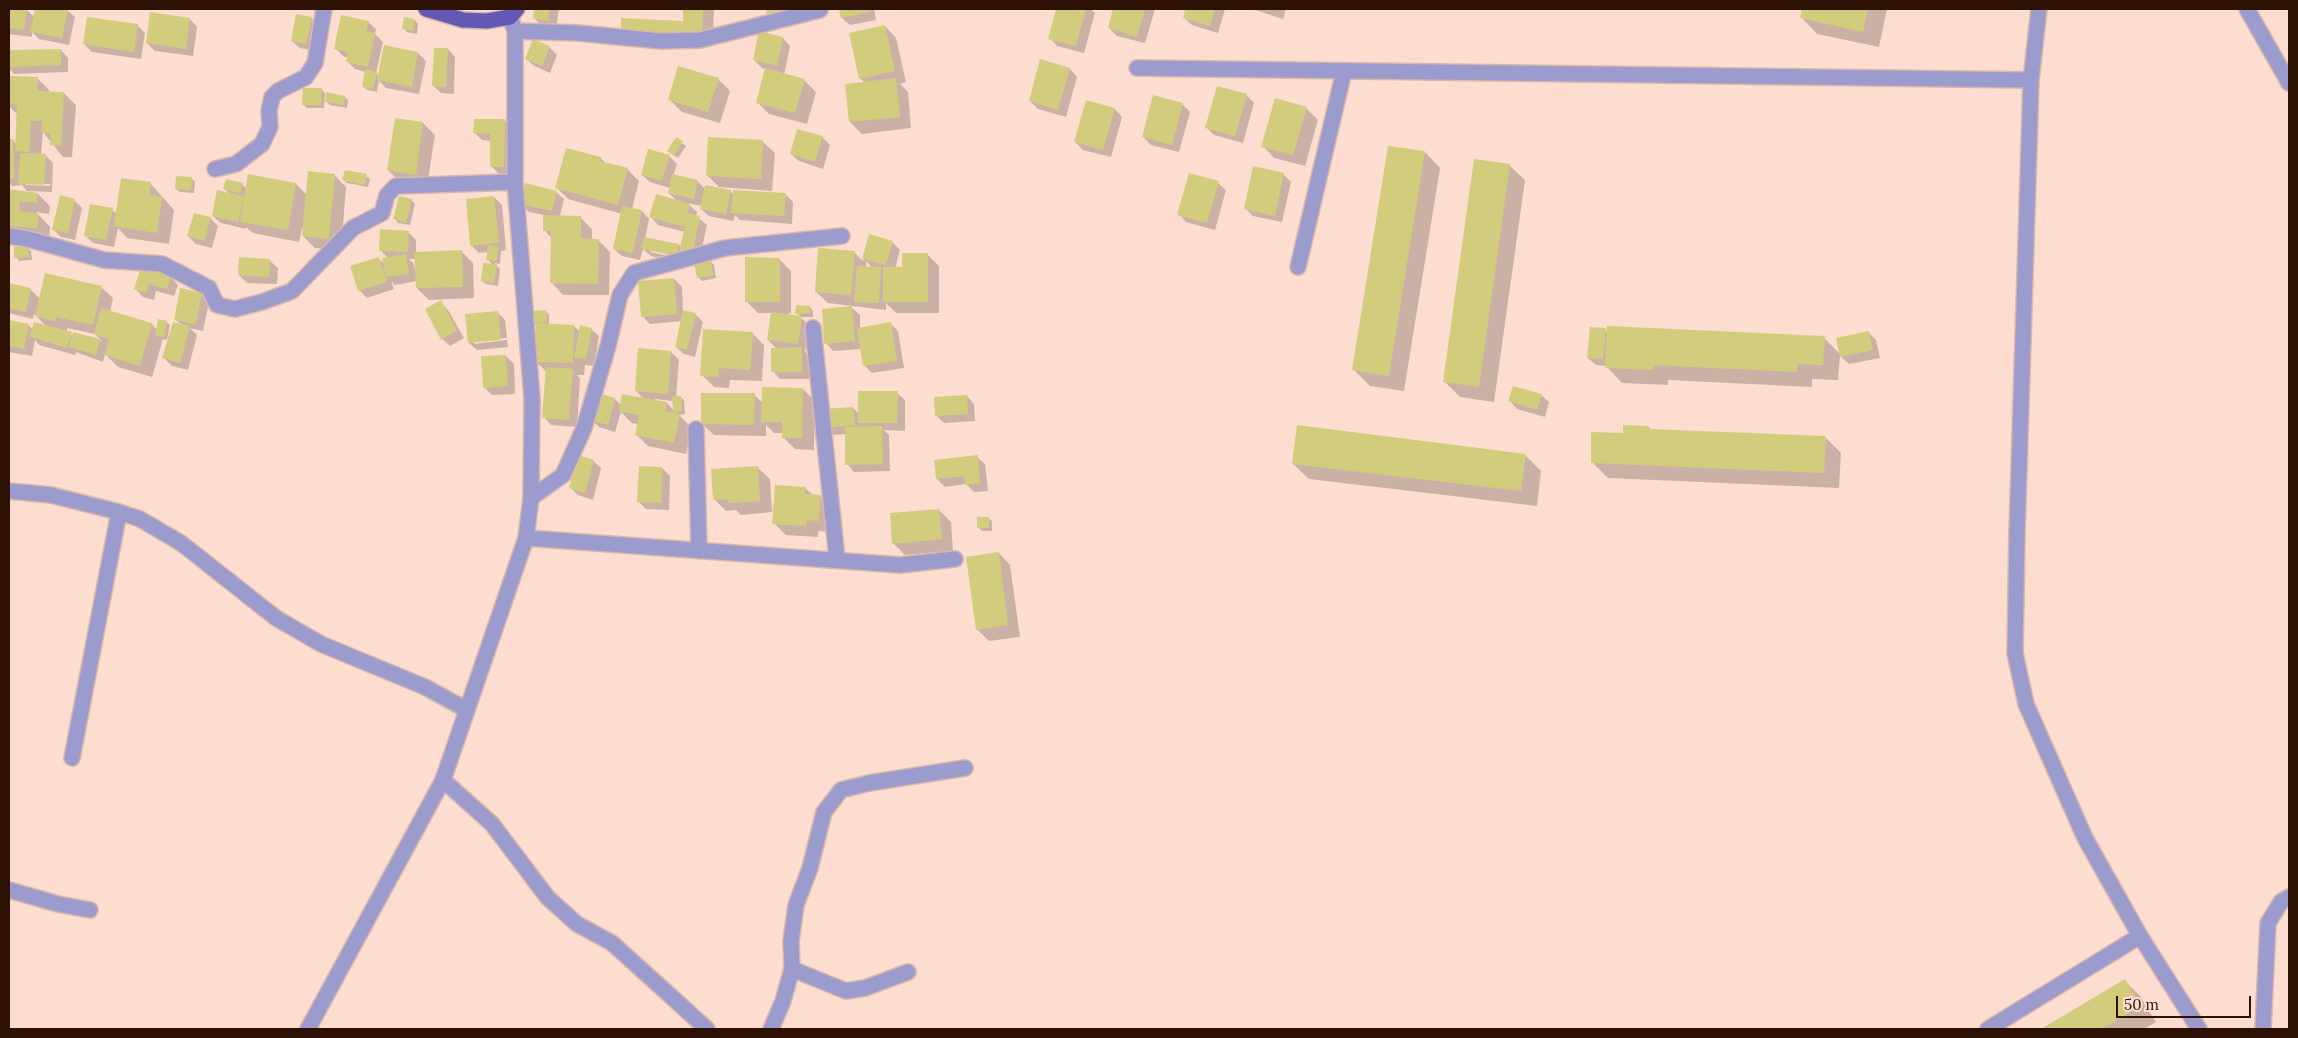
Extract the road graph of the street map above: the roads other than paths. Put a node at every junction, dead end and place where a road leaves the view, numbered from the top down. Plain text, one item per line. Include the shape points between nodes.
1 (324, 9) edge
2 (426, 9) edge
3 (2039, 9) edge
4 (2247, 9) edge
5 (820, 10) dead end
6 (514, 19) edge
7 (1137, 68) dead end
8 (1344, 71) junction
9 (2031, 80) junction
10 (2289, 83) edge
11 (214, 169) dead end
12 (515, 182) junction
13 (9, 236) edge
14 (842, 236) dead end
15 (1298, 267) dead end
16 (813, 328) dead end
17 (696, 429) dead end
18 (9, 491) edge
19 (532, 498) junction
20 (119, 512) junction
21 (526, 538) junction
22 (700, 551) junction
23 (837, 559) junction
24 (955, 559) dead end
25 (467, 710) junction
26 (72, 758) dead end
27 (964, 768) dead end
28 (442, 780) junction
29 (9, 890) edge
30 (2289, 897) edge
31 (90, 910) dead end
32 (2140, 936) junction
33 (792, 969) junction
34 (908, 972) dead end
35 (308, 1029) edge
36 (707, 1029) edge
37 (771, 1029) edge
38 (1988, 1029) edge
39 (2199, 1029) edge
40 (2264, 1029) edge

1 - 11 street via 315,63 306,77 272,96 270,127 262,144 236,164
2 - 6 main road via 463,20
3 - 9 street
4 - 10 street
5 - 6 street via 700,40 661,41 578,33
6 - 12 street
7 - 8 street
8 - 9 street
8 - 15 street
9 - 32 street via 2015,653 2026,704 2081,829
12 - 13 street via 396,186 387,195 382,213 353,228 292,291 235,309 217,305 210,288 162,264 104,260 28,238
12 - 19 street via 532,398
14 - 19 street via 725,248 634,273 620,295 580,436 563,475
16 - 23 street
17 - 22 street
18 - 20 street via 51,495
19 - 21 street
20 - 25 street via 140,519 181,543 276,618 321,644 425,687
20 - 26 street
21 - 22 street
21 - 25 street
22 - 23 street
23 - 24 street via 900,565
25 - 28 street
27 - 33 street via 841,790 824,812 810,868 796,905 791,941
28 - 35 street
28 - 36 street via 492,824 548,898 577,924 612,943
29 - 31 street
30 - 40 street via 2281,902 2268,923
32 - 38 street
32 - 39 street
33 - 34 street via 846,991 866,988
33 - 37 street

